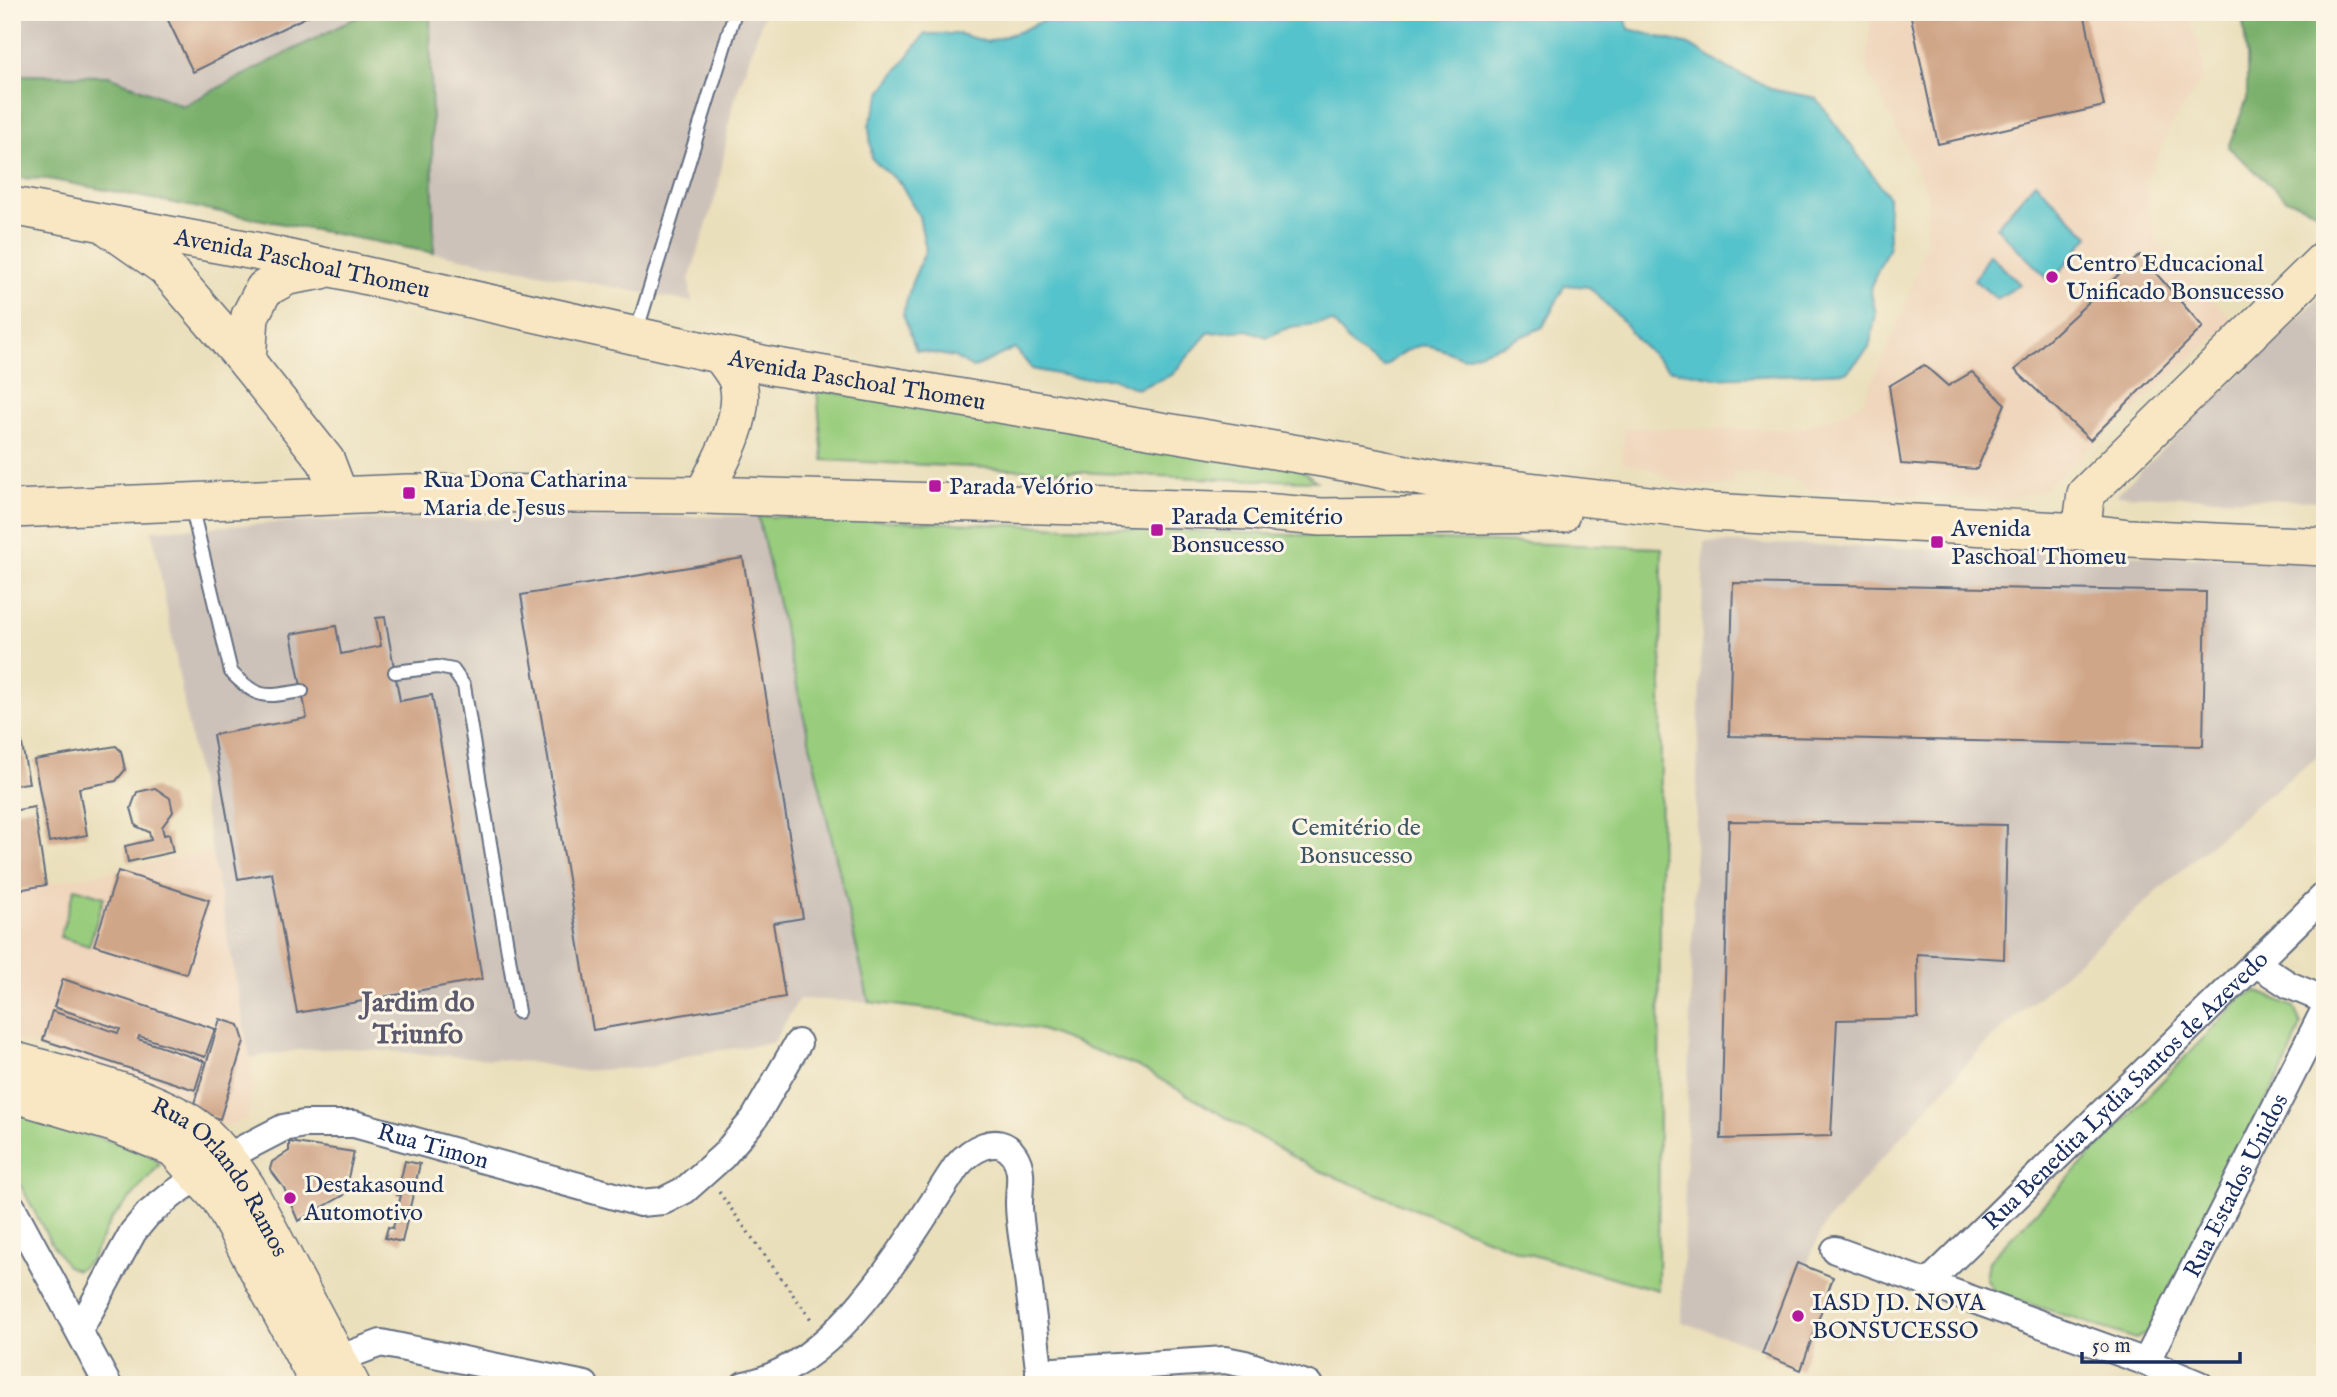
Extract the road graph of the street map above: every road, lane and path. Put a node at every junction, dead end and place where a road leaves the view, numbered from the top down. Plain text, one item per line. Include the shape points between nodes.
1 (735, 12) edge
2 (12, 206) edge
3 (99, 220) junction
4 (2325, 259) edge
5 (326, 269) junction
6 (635, 337) junction
7 (721, 355) junction
8 (247, 362) junction
9 (1510, 489) junction
10 (339, 495) junction
11 (703, 495) junction
12 (191, 501) junction
13 (12, 509) edge
14 (1252, 511) junction
15 (1710, 512) junction
16 (2325, 522) edge
17 (2081, 532) junction
18 (2325, 547) edge
19 (395, 672) dead end
20 (302, 691) dead end
21 (2325, 895) edge
22 (2255, 964) junction
23 (2325, 1000) edge
24 (2325, 1009) edge
25 (518, 1012) dead end
26 (797, 1043) dead end
27 (12, 1060) edge
28 (12, 1093) edge
29 (213, 1167) junction
30 (705, 1174) junction
31 (12, 1207) edge
32 (1835, 1250) dead end
33 (1928, 1283) junction
34 (80, 1329) junction
35 (827, 1341) junction
36 (2146, 1362) junction
37 (336, 1376) edge
38 (1040, 1378) edge
39 (535, 1380) edge
40 (108, 1385) edge
41 (585, 1385) edge
42 (744, 1385) edge
43 (1309, 1385) edge
44 (2200, 1385) edge

1 - 6 lane
2 - 3 main road, Avenida Paschoal Thomeu
3 - 5 main road, Avenida Paschoal Thomeu
3 - 8 main road via 165,267
4 - 17 main road via 2087,494
5 - 6 main road, Avenida Paschoal Thomeu
5 - 8 main road via 288,276 264,289 250,316
6 - 7 main road, Avenida Paschoal Thomeu
7 - 9 main road, Avenida Paschoal Thomeu
7 - 11 main road via 738,383 738,416
8 - 10 main road via 326,461
9 - 14 main road via 1283,502
9 - 15 main road, Avenida Paschoal Thomeu
10 - 11 main road
10 - 12 main road
11 - 14 main road
12 - 13 main road
12 - 20 lane via 231,672 249,691 271,696
14 - 15 main road, Avenida Paschoal Thomeu via 1321,517
15 - 17 main road, Avenida Paschoal Thomeu
16 - 17 main road, Avenida Paschoal Thomeu via 2130,516
17 - 18 main road, Avenida Paschoal Thomeu
19 - 25 lane via 437,667 453,670 464,686
21 - 22 street, Rua Benedita Lydia Santos de Azevedo
22 - 23 street
22 - 33 street, Rua Benedita Lydia Santos de Azevedo
24 - 36 street, Rua Estados Unidos
26 - 30 street, Rua Timon via 754,1119
27 - 29 main road, Rua Orlando Ramos via 163,1108 198,1129
28 - 29 main road, Rua Orlando Ramos via 113,1123
29 - 30 street, Rua Timon via 283,1128 304,1124 354,1125 640,1203 663,1201
29 - 34 street, Rua Timon via 162,1202 133,1232
29 - 37 main road, Rua Orlando Ramos via 247,1188
30 - 35 path
31 - 34 street
32 - 33 street
33 - 36 street
34 - 40 street
35 - 38 street via 852,1315 965,1156 990,1144 1003,1146 1012,1152 1020,1170 1019,1204
35 - 42 street via 796,1364
36 - 44 street
37 - 39 street via 382,1343
38 - 43 street via 1225,1360
39 - 41 street

